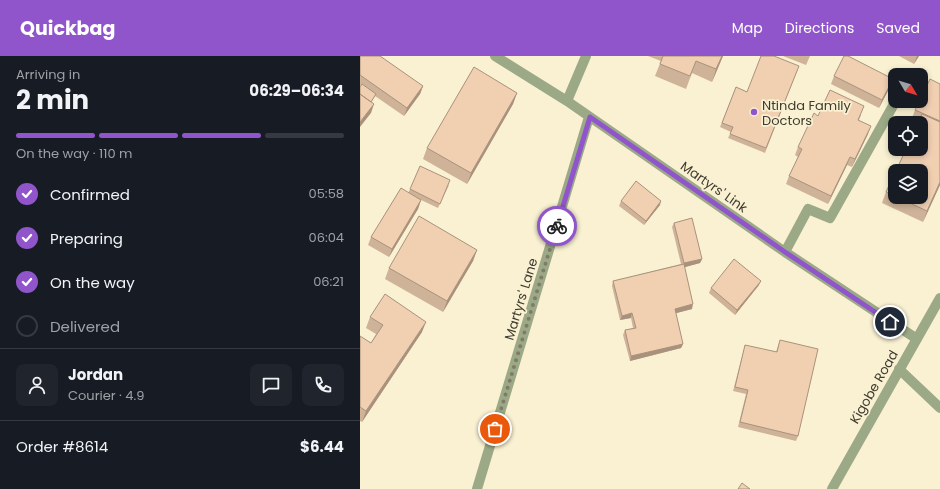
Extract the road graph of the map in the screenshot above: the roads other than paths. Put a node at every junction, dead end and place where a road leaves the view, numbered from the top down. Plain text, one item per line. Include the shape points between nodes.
1 (495, 56) edge
2 (586, 56) edge
3 (567, 101) junction
4 (892, 108) edge
5 (590, 117) junction
6 (785, 252) junction
7 (940, 298) edge
8 (917, 339) junction
9 (899, 370) junction
10 (940, 408) edge
11 (477, 489) edge
12 (832, 489) edge

1 - 3 street, Martyrs' Link
2 - 3 street
3 - 5 street, Martyrs' Link
4 - 6 street via 830,218 808,209
5 - 6 street, Martyrs' Link
5 - 11 street, Martyrs' Lane
6 - 8 street, Martyrs' Link
7 - 8 street, Kigobe Road
8 - 9 street, Kigobe Road
9 - 10 street
9 - 12 street, Kigobe Road

